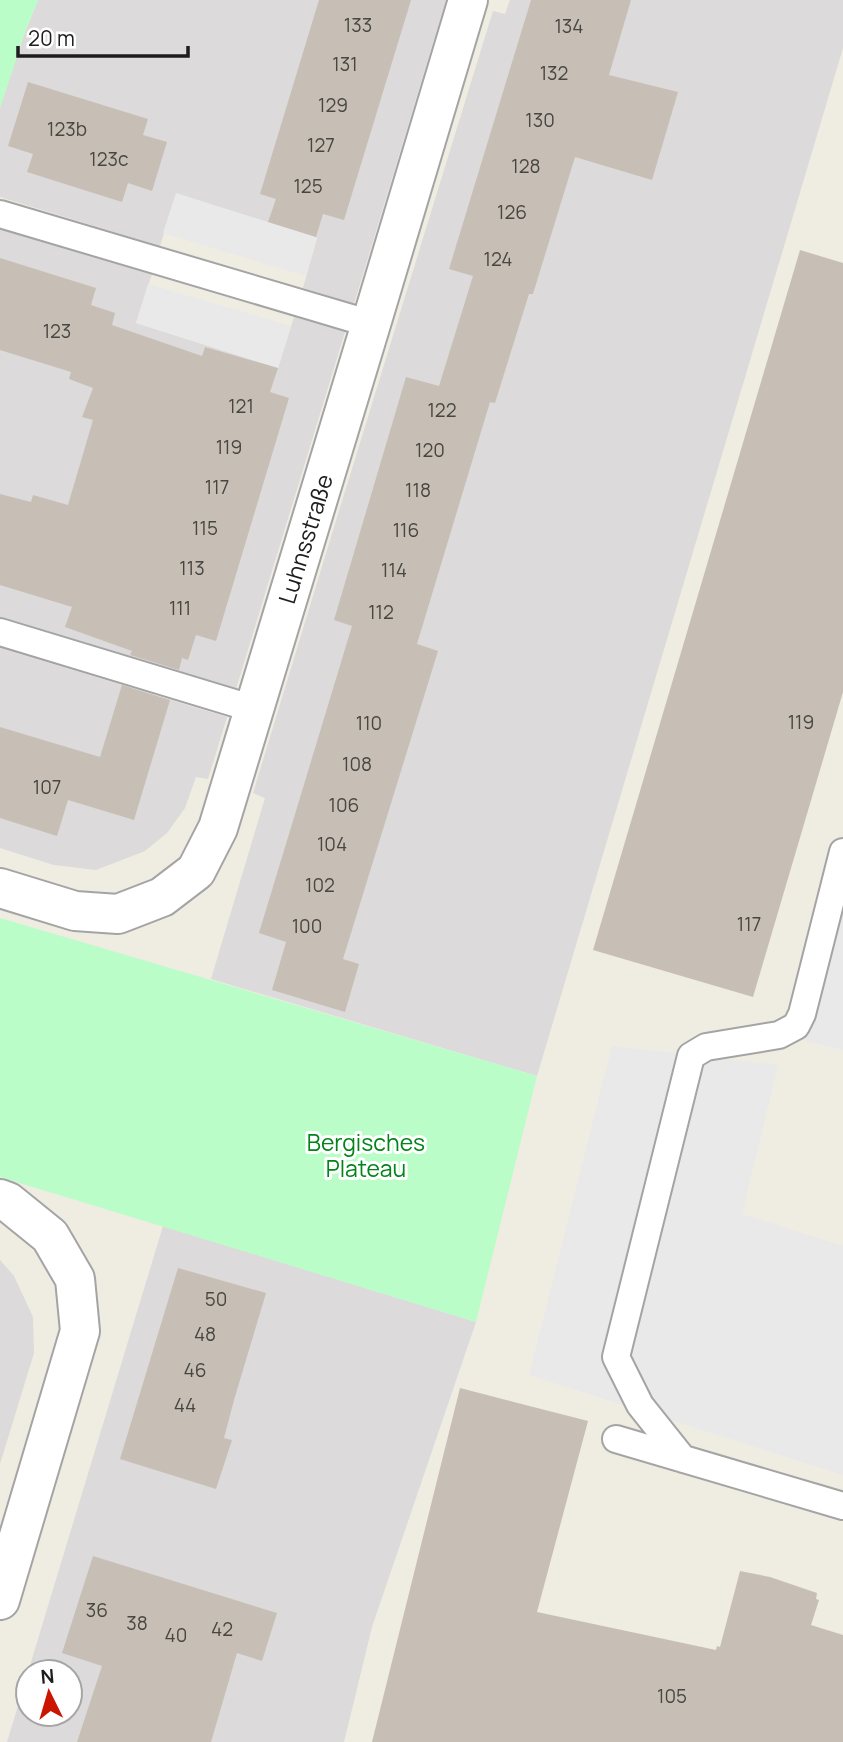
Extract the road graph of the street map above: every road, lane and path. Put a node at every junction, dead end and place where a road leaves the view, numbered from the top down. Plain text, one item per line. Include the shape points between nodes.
1 (468, 0) edge
2 (0, 214) edge
3 (372, 324) junction
4 (0, 632) edge
5 (254, 709) junction
6 (843, 852) edge
7 (0, 888) edge
8 (0, 1199) edge
9 (616, 1439) dead end
10 (683, 1459) junction
11 (843, 1506) edge
12 (0, 1600) edge

1 - 3 street, Luhnsstraße
2 - 3 lane
3 - 5 street, Luhnsstraße
4 - 5 lane
5 - 7 street, Luhnsstraße via 219,828 196,871 162,897 118,914 75,911
6 - 10 lane via 796,1026 779,1035 706,1047 691,1056 616,1357 640,1405
8 - 12 street via 50,1236 75,1279 80,1331
9 - 10 lane
10 - 11 lane

